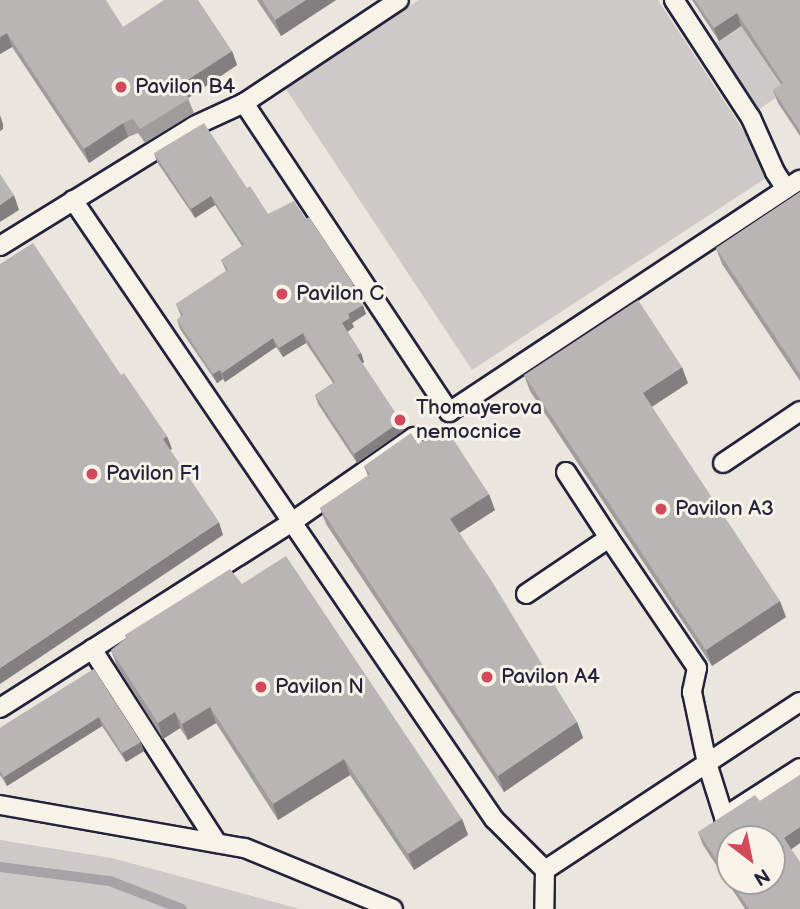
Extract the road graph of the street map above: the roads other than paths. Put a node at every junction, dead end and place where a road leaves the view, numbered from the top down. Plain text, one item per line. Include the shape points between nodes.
1 (399, 0) edge
2 (674, 0) edge
3 (244, 103) junction
4 (793, 184) edge
5 (73, 200) junction
6 (0, 246) edge
7 (800, 411) edge
8 (414, 437) edge
9 (723, 463) dead end
10 (566, 472) dead end
11 (292, 522) junction
12 (609, 538) junction
13 (526, 593) dead end
14 (92, 649) junction
15 (800, 702) edge
16 (0, 708) edge
17 (707, 763) junction
18 (800, 768) edge
19 (0, 805) edge
20 (218, 843) junction
21 (545, 870) junction
22 (393, 909) edge
23 (544, 909) edge

1 - 3 lane
2 - 4 lane via 751,118 775,173
3 - 4 lane via 449,412
3 - 5 lane via 194,126
5 - 6 lane
5 - 11 lane
7 - 9 lane
8 - 11 lane
10 - 12 lane
11 - 14 lane
11 - 21 lane via 494,819
12 - 13 lane
12 - 17 lane via 697,668 692,692
14 - 16 lane
14 - 20 lane
15 - 17 lane
17 - 18 lane via 724,817
17 - 21 lane
19 - 20 lane
20 - 22 lane via 245,848
21 - 23 lane

